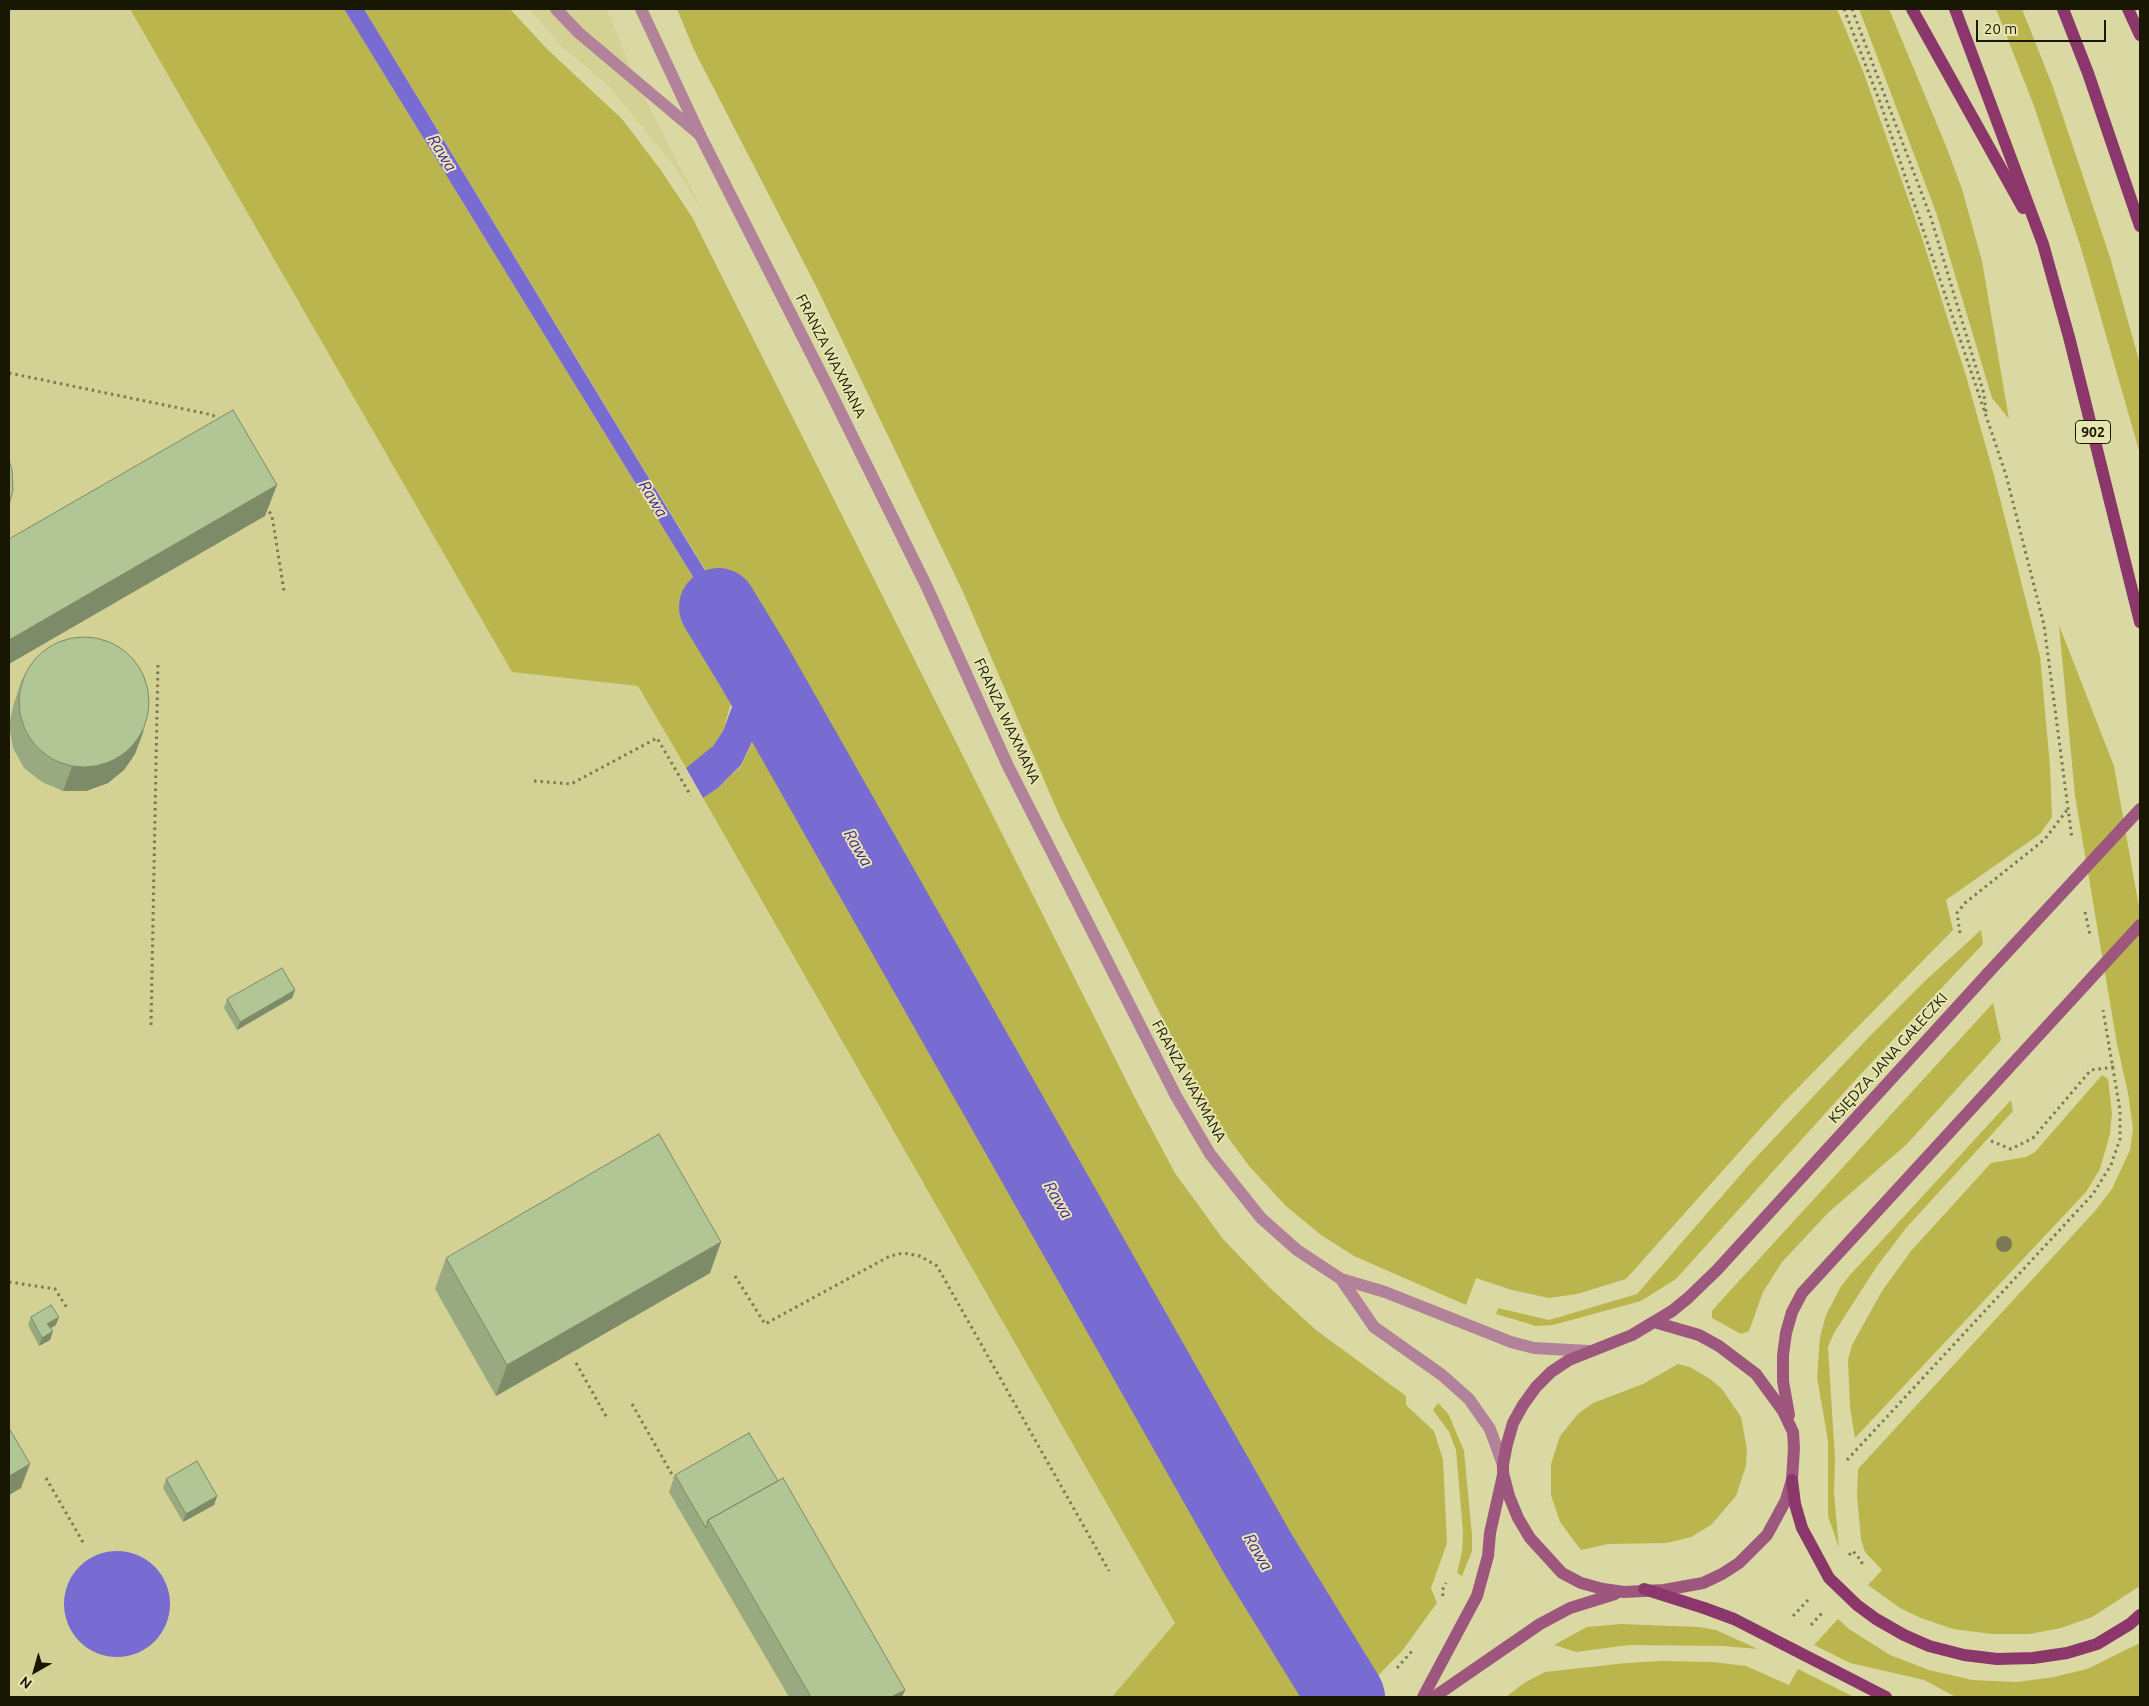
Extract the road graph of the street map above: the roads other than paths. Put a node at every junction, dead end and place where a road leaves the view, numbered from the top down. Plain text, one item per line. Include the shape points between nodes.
1 (556, 9) edge
2 (641, 9) edge
3 (1912, 9) edge
4 (1955, 9) edge
5 (2063, 9) edge
6 (2128, 9) edge
7 (2140, 35) edge
8 (700, 135) junction
9 (2140, 226) edge
10 (2043, 244) junction
11 (2140, 622) edge
12 (2140, 809) edge
13 (2140, 924) edge
14 (1341, 1280) junction
15 (1654, 1322) junction
16 (1589, 1351) junction
17 (1793, 1432) junction
18 (1503, 1469) junction
19 (1792, 1480) junction
20 (1644, 1589) junction
21 (1624, 1592) junction
22 (2140, 1615) edge
23 (1423, 1697) edge
24 (1434, 1697) edge
25 (1886, 1697) edge

1 - 8 street via 579,33
2 - 8 street, FRANZA WAXMANA
3 - 10 main road
4 - 10 main road, 902
5 - 9 main road
6 - 7 main road
8 - 14 street, FRANZA WAXMANA via 926,585 1008,766 1176,1096 1214,1160 1261,1218 1297,1250
10 - 11 main road, 902
12 - 15 street, KSIĘDZA JANA GAŁECZKI, bridge via 1703,1284
13 - 17 street, bridge via 1802,1293 1788,1326 1783,1355 1783,1381
14 - 16 street, FRANZA WAXMANA via 1385,1292 1511,1342 1534,1348
14 - 18 street, FRANZA WAXMANA via 1374,1327 1442,1375 1469,1399 1490,1429
15 - 16 street, KSIĘDZA JANA GAŁECZKI via 1632,1335
15 - 17 street via 1699,1335 1738,1359 1770,1392
16 - 18 street, KSIĘDZA JANA GAŁECZKI via 1551,1372 1536,1387 1513,1423
17 - 19 street
18 - 21 street via 1518,1518 1530,1538 1562,1573 1581,1583
18 - 23 street via 1488,1556 1477,1596
19 - 20 street via 1768,1535 1739,1563 1703,1582 1670,1589
19 - 22 main road via 1802,1528 1829,1578 1876,1619 1929,1646 1997,1659 2033,1658 2097,1644
20 - 21 street
20 - 25 main road via 1734,1620
21 - 24 street via 1558,1614

